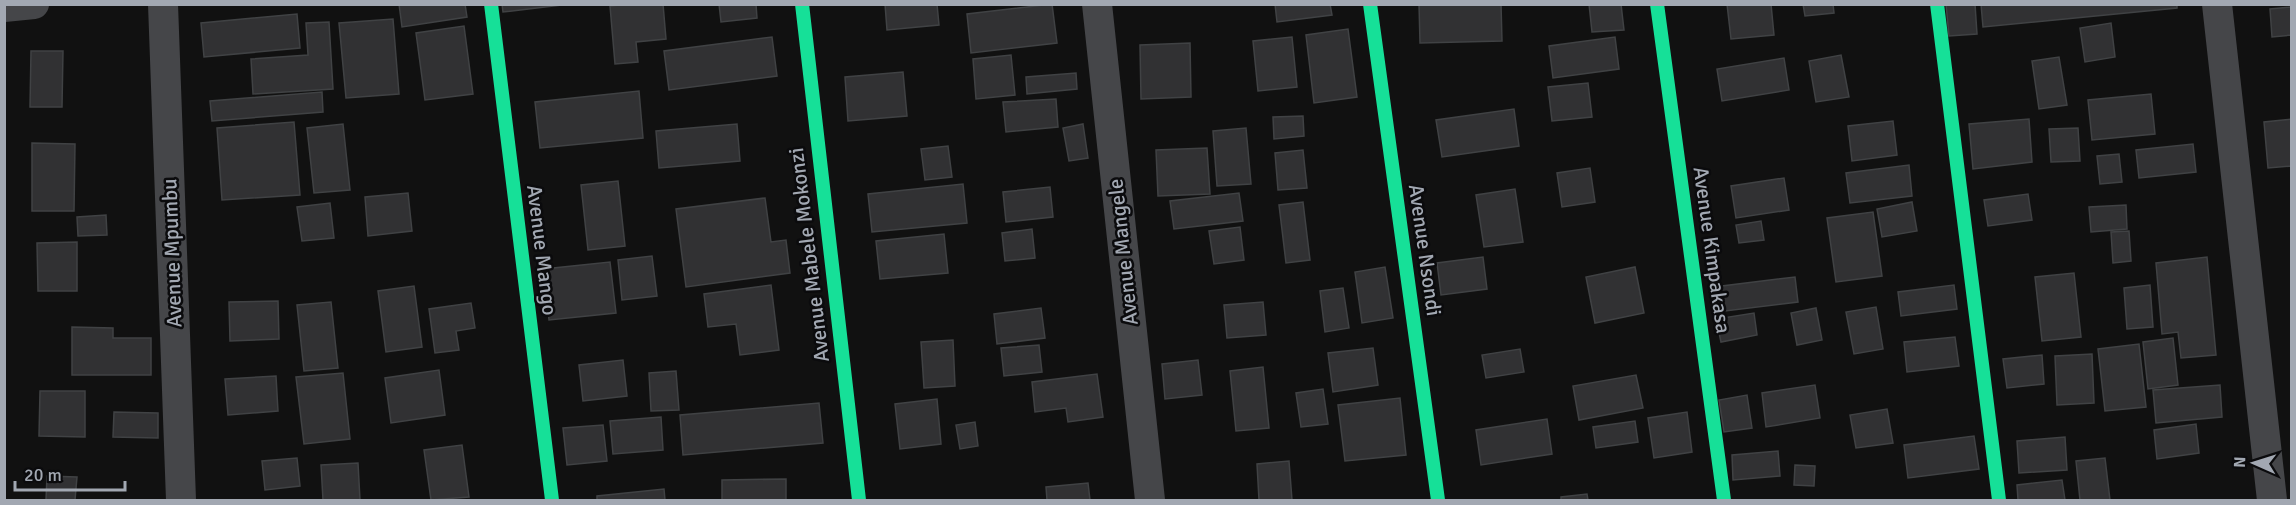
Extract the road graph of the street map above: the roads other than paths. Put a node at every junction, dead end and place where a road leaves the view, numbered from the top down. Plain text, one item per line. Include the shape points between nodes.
1 (34, 4) edge
2 (163, 4) edge
3 (491, 4) edge
4 (802, 4) edge
5 (1097, 4) edge
6 (1371, 4) edge
7 (1657, 4) edge
8 (1937, 4) edge
9 (2217, 4) edge
10 (4, 7) edge
11 (181, 501) edge
12 (552, 501) edge
13 (859, 501) edge
14 (1150, 501) edge
15 (1438, 501) edge
16 (1724, 501) edge
17 (1999, 501) edge
18 (2272, 501) edge

1 - 10 street
2 - 11 street, Avenue Mpumbu
3 - 12 street, Avenue Mango
4 - 13 street, Avenue Mabele Mokonzi
5 - 14 street, Avenue Mangele
6 - 15 street, Avenue Nsondi
7 - 16 street, Avenue Kimpakasa
8 - 17 street
9 - 18 street

